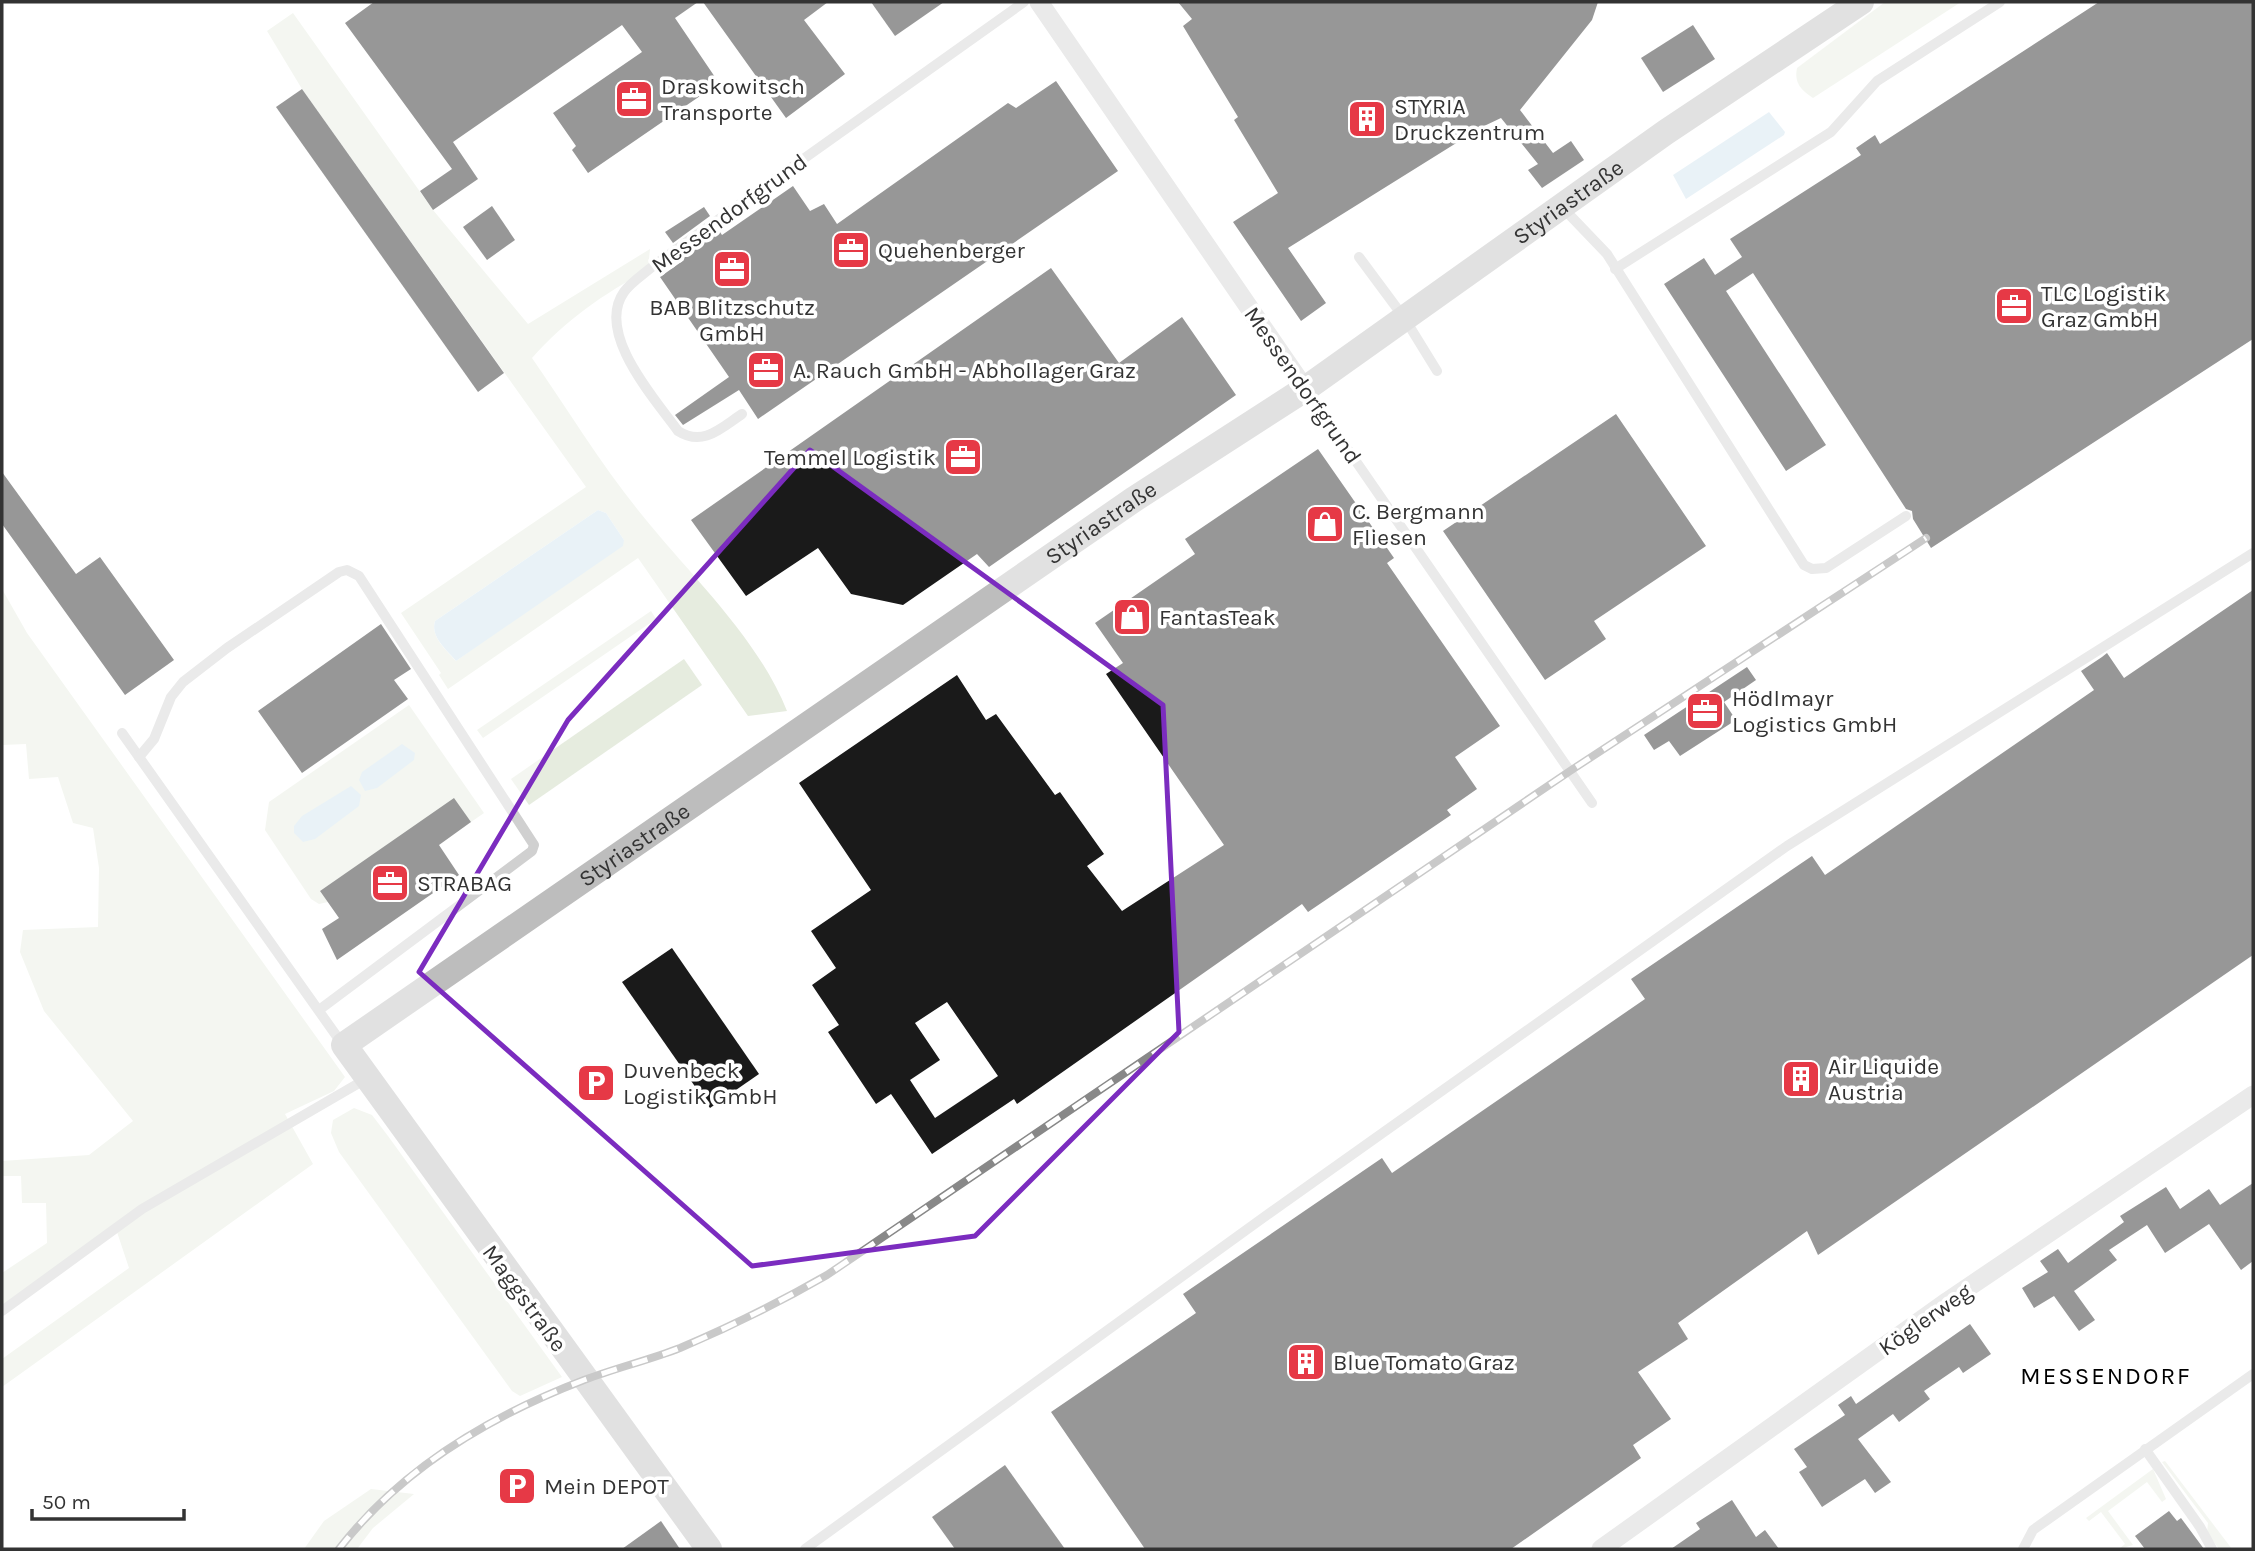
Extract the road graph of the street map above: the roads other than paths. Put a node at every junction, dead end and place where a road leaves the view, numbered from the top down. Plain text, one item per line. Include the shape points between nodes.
1 (1024, 2) edge
2 (1039, 2) edge
3 (1861, 2) edge
4 (2000, 2) edge
5 (1562, 207) junction
6 (1359, 257) dead end
7 (1615, 269) junction
8 (1405, 319) junction
9 (1437, 371) dead end
10 (1306, 389) junction
11 (742, 414) dead end
12 (1906, 516) dead end
13 (2253, 553) edge
14 (122, 733) dead end
15 (139, 757) junction
16 (1592, 803) dead end
17 (319, 1010) junction
18 (344, 1045) junction
19 (366, 1079) junction
20 (2253, 1095) edge
21 (2, 1311) edge
22 (2253, 1374) edge
23 (2145, 1449) junction
24 (709, 1549) edge
25 (806, 1549) edge
26 (1601, 1549) edge
27 (2023, 1549) edge
28 (2212, 1549) edge

1 - 11 lane, Messendorfgrund via 653,266 624,292 617,310 620,342 678,431 690,439 701,439
2 - 10 street, Messendorfgrund
3 - 5 street, Styriastraße
4 - 7 lane via 1877,81 1831,132
5 - 7 lane via 1607,254
5 - 8 street, Styriastraße
6 - 8 lane
7 - 12 lane via 1804,565 1826,568
8 - 9 lane
8 - 10 street, Styriastraße
10 - 16 lane, Messendorfgrund
10 - 18 street, Styriastraße via 1133,500
13 - 25 lane via 1787,846
14 - 15 lane
15 - 17 lane
15 - 17 lane via 154,739 183,682 340,572 359,576 534,847
17 - 18 lane
18 - 19 street, Maggstraße
19 - 21 lane via 142,1209
19 - 24 street, Maggstraße
20 - 26 street, Köglerweg via 1948,1301
22 - 23 lane
23 - 27 lane via 2034,1530
23 - 28 lane

